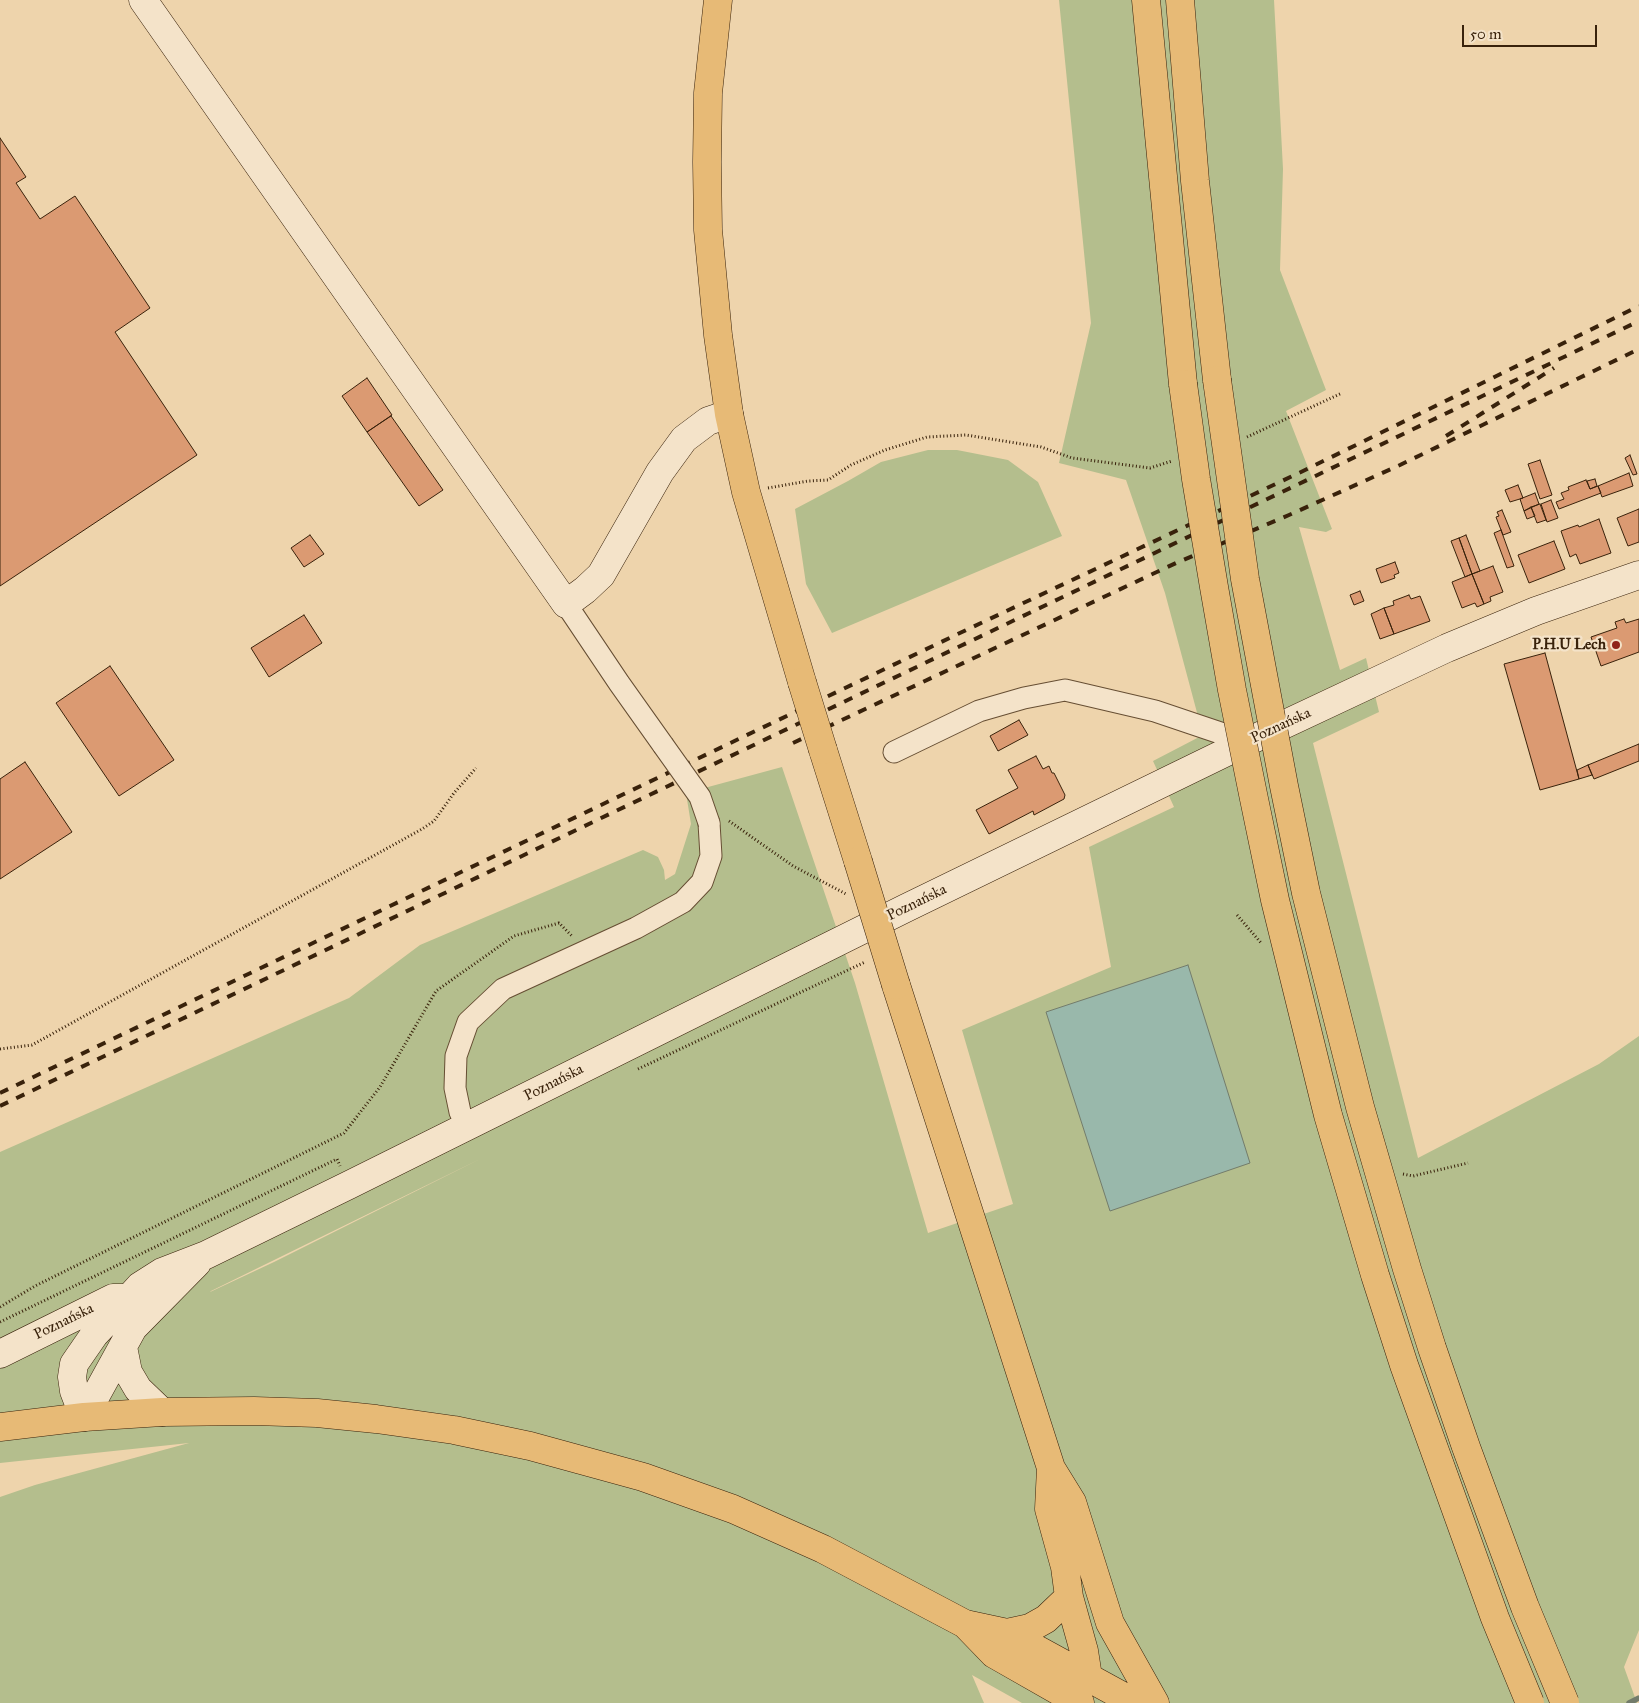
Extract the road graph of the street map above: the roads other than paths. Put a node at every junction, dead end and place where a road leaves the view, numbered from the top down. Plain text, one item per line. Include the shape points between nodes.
1 (142, 0) edge
2 (718, 0) edge
3 (1146, 0) edge
4 (1180, 0) edge
5 (729, 414) junction
6 (1639, 575) edge
7 (566, 604) junction
8 (1247, 742) junction
9 (894, 752) dead end
10 (467, 1127) junction
11 (206, 1255) junction
12 (129, 1298) junction
13 (123, 1347) junction
14 (0, 1354) edge
15 (162, 1412) junction
16 (84, 1417) junction
17 (0, 1427) edge
18 (1050, 1468) junction
19 (1069, 1597) junction
20 (1110, 1623) junction
21 (965, 1624) junction
22 (1007, 1633) junction
23 (1088, 1677) junction
24 (1078, 1702) edge
25 (1135, 1703) edge
26 (1154, 1703) edge
27 (1530, 1703) edge
28 (1565, 1703) edge

1 - 7 street
2 - 5 main road via 708,93 707,196 712,283
3 - 27 main road, bridge via 1183,384 1196,479 1232,690 1275,900 1326,1106 1375,1275 1495,1618
4 - 28 main road, bridge via 1195,181 1217,380 1245,579 1306,893 1356,1089 1432,1348 1466,1447
5 - 7 street via 708,421 684,439 660,472 601,575
5 - 18 main road, bridge via 746,492 802,682
6 - 8 street, Poznańska via 1474,637
7 - 10 street, bridge via 700,797 709,823 711,856 702,882 683,902 636,928 502,990 468,1022 456,1056 456,1088 460,1112
8 - 9 street via 1155,711 1065,690 979,711
8 - 10 street, Poznańska
10 - 11 street, Poznańska
11 - 12 street, Poznańska via 162,1272 140,1286
11 - 13 street, Poznańska via 133,1328
12 - 14 street, Poznańska via 113,1298
12 - 16 street, Poznańska via 94,1335 74,1364 74,1391
13 - 15 street via 128,1372 138,1389
13 - 16 street, Poznańska
15 - 16 main road
15 - 21 main road via 316,1413 376,1418 454,1430 591,1462 733,1509 823,1550
16 - 17 main road
18 - 19 main road via 1049,1509 1065,1567
18 - 20 main road via 1072,1502
19 - 22 main road via 1046,1619 1030,1628
19 - 23 main road
20 - 23 main road via 1110,1648 1106,1659
20 - 26 main road
21 - 22 main road
21 - 24 main road via 994,1654
22 - 23 main road
23 - 24 main road
23 - 25 main road

